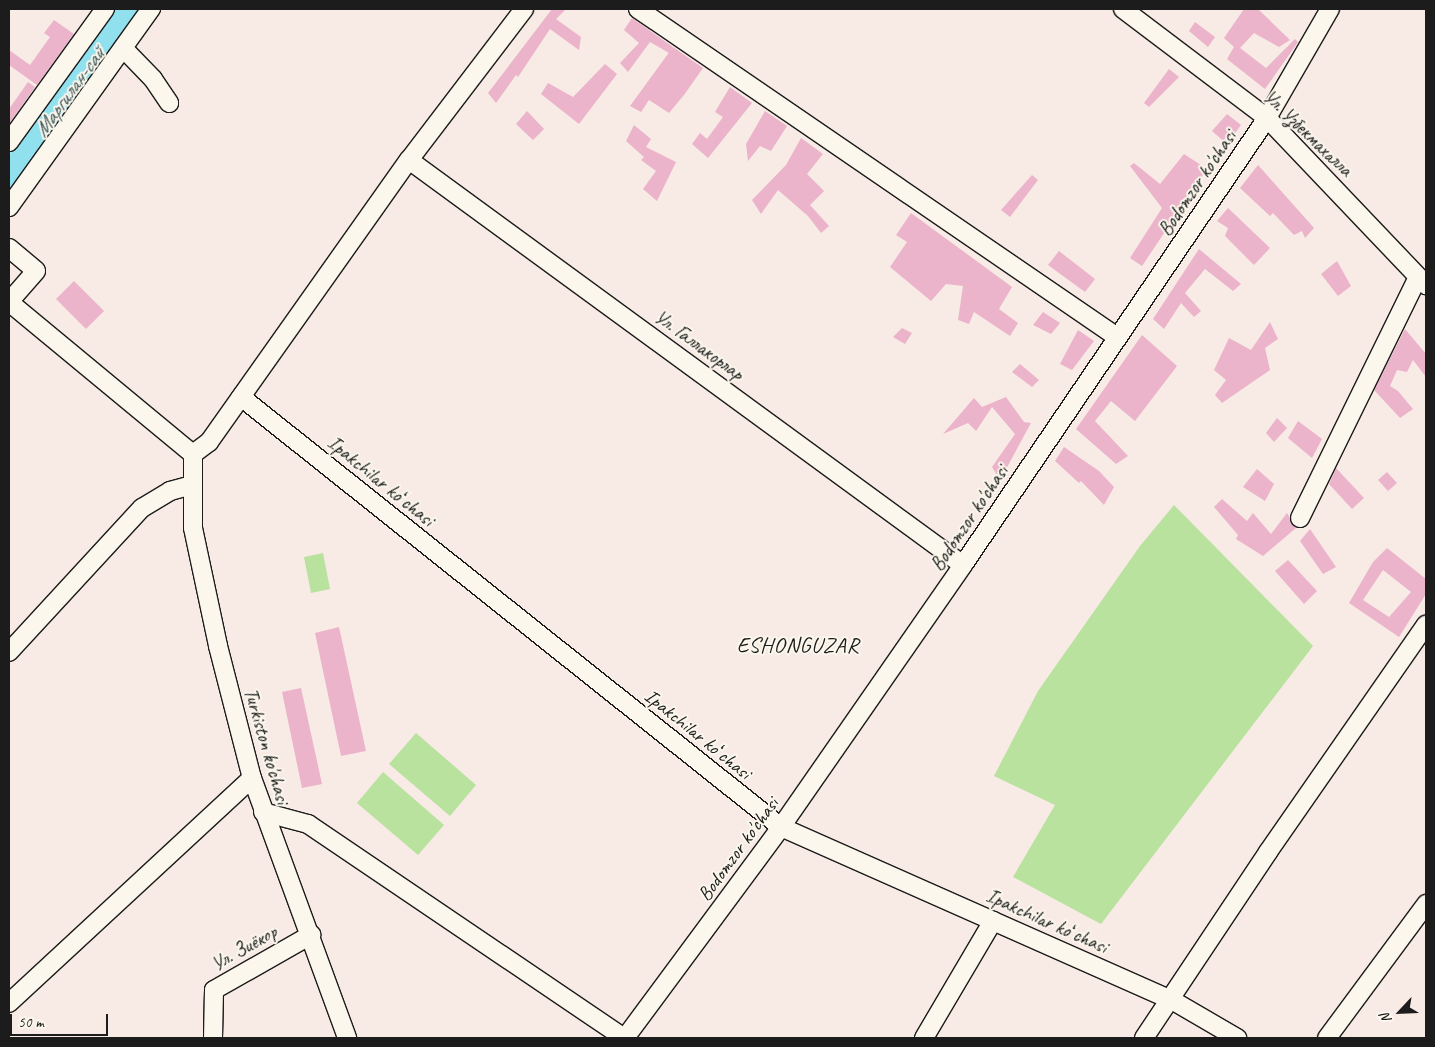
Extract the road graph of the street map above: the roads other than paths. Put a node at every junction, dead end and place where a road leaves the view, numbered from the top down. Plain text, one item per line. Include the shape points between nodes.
1 (105, 9) edge
2 (151, 9) edge
3 (524, 9) edge
4 (638, 9) edge
5 (1123, 9) edge
6 (1330, 9) edge
7 (123, 48) junction
8 (169, 103) dead end
9 (1267, 118) junction
10 (9, 142) edge
11 (409, 160) junction
12 (9, 207) edge
13 (9, 247) edge
14 (1422, 281) edge
15 (9, 302) edge
16 (1117, 336) junction
17 (241, 397) junction
18 (193, 454) junction
19 (192, 485) junction
20 (1300, 518) dead end
21 (963, 565) junction
22 (1426, 625) edge
23 (9, 652) edge
24 (252, 778) junction
25 (263, 812) junction
26 (781, 827) junction
27 (1426, 904) edge
28 (993, 921) junction
29 (311, 935) junction
30 (1170, 999) junction
31 (9, 1003) edge
32 (213, 1038) edge
33 (347, 1038) edge
34 (625, 1038) edge
35 (924, 1038) edge
36 (1144, 1038) edge
37 (1237, 1038) edge
38 (1327, 1038) edge

1 - 10 street
2 - 7 street
3 - 11 street
4 - 16 street
5 - 9 street, Ул. Узбекмахалла
6 - 9 street, Bodomzor ko'chasi
7 - 8 street
7 - 12 street
9 - 14 street, Ул. Узбекмахалла
9 - 16 street, Bodomzor ko'chasi
11 - 17 street
11 - 21 street, Ул. Галлакорлар
13 - 15 street via 36,271
14 - 20 street
15 - 18 street
16 - 21 street, Bodomzor ko'chasi
17 - 18 street via 209,442
17 - 26 street, Ipakchilar koʻchasi
18 - 19 street, Turkiston ko'chasi
19 - 23 street via 170,491 142,508
19 - 24 street, Turkiston ko'chasi via 195,537 218,646
21 - 26 street, Bodomzor ko'chasi
22 - 30 street
24 - 25 street, Turkiston ko'chasi
24 - 31 street
25 - 29 street, Turkiston ko'chasi
25 - 34 street via 308,824
26 - 28 street, Ipakchilar koʻchasi
26 - 34 street, Bodomzor ko'chasi
27 - 38 street
28 - 30 street, Ipakchilar koʻchasi
28 - 35 street
29 - 32 street, Ул. Зиёкор via 214,990
29 - 33 street, Turkiston ko'chasi
30 - 36 street
30 - 37 street, Ipakchilar koʻchasi

